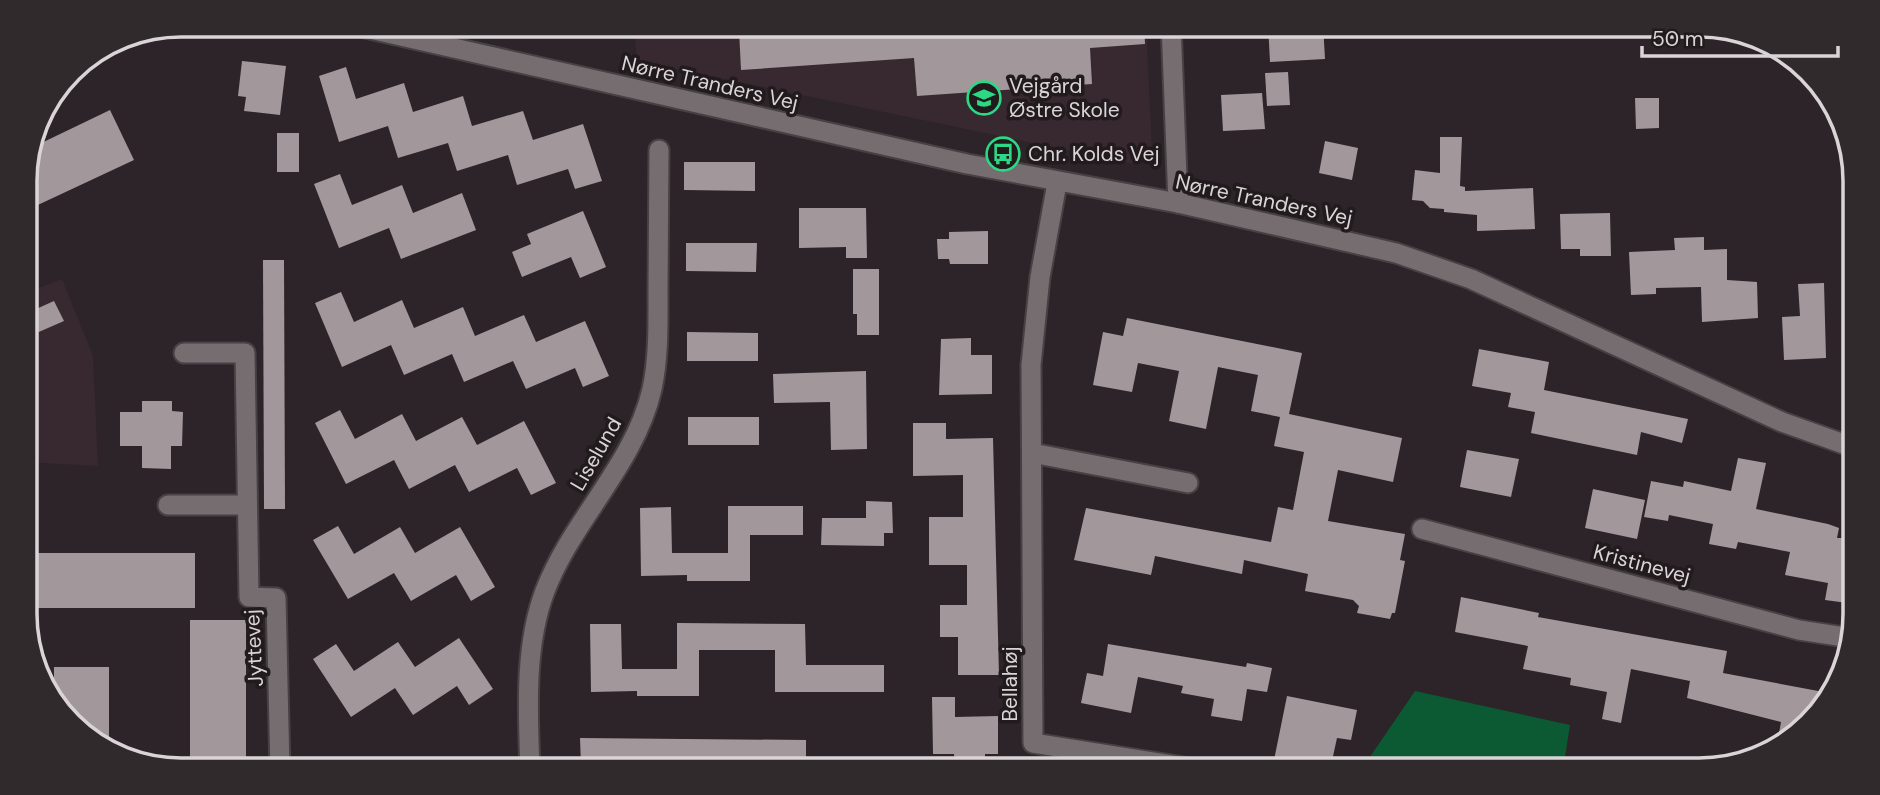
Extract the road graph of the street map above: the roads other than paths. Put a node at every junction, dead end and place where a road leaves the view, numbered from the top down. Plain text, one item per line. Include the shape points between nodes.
1 (417, 37) edge
2 (1172, 37) edge
3 (659, 150) dead end
4 (1057, 183) junction
5 (1178, 203) junction
6 (184, 353) dead end
7 (1843, 444) edge
8 (1032, 453) junction
9 (1188, 483) dead end
10 (168, 505) dead end
11 (247, 505) junction
12 (1422, 529) dead end
13 (1841, 636) edge
14 (280, 758) edge
15 (530, 758) edge
16 (1127, 758) edge

1 - 4 street, Nørre Tranders Vej
2 - 5 street
3 - 15 street, Liselund via 658,318 652,389 626,451 545,592 530,673
4 - 5 street, Nørre Tranders Vej
4 - 8 street, Bellahøj via 1040,277 1031,365
5 - 7 street, Nørre Tranders Vej via 1396,253 1471,279 1782,422
6 - 11 street, Jyttevej via 246,353
8 - 9 street
8 - 16 street, Bellahøj via 1033,743
10 - 11 street
11 - 14 street, Jyttevej via 248,597 276,598
12 - 13 street, Kristinevej via 1800,630

